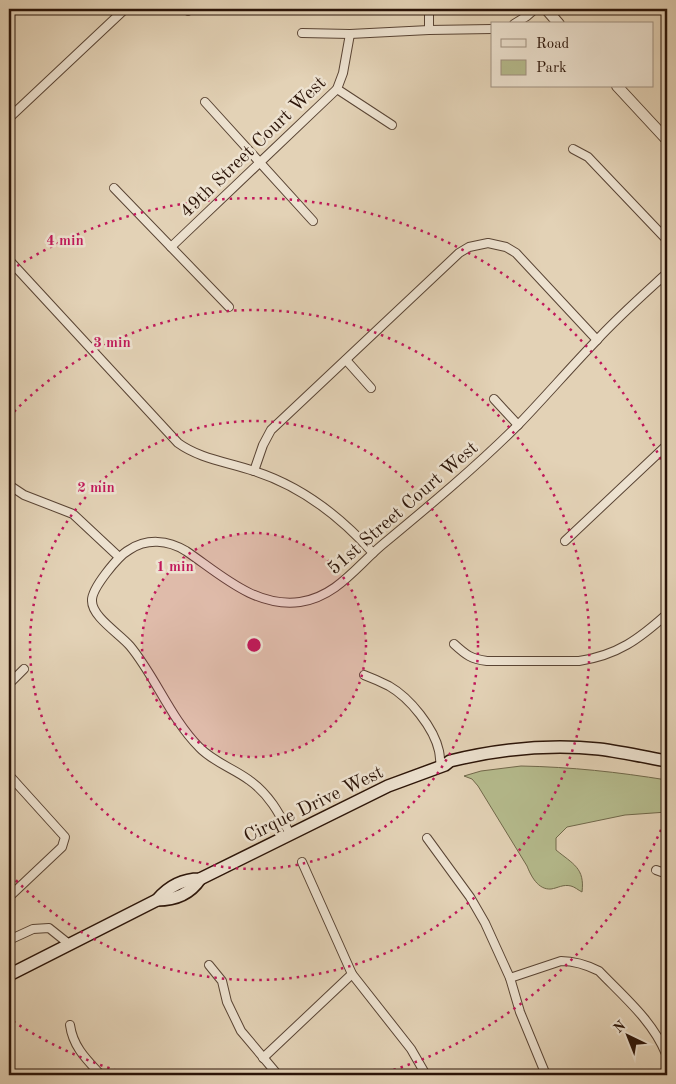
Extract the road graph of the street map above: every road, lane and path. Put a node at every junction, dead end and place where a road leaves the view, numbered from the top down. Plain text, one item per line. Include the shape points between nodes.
1 (125, 9) edge
2 (429, 9) edge
3 (535, 9) edge
4 (546, 9) edge
5 (517, 22) edge
6 (558, 22) edge
7 (491, 29) edge
8 (429, 30) junction
9 (302, 33) dead end
10 (350, 34) junction
11 (619, 88) edge
12 (337, 89) junction
13 (205, 102) dead end
14 (9, 118) edge
15 (392, 125) dead end
16 (667, 140) edge
17 (574, 149) dead end
18 (261, 162) junction
19 (114, 188) dead end
20 (313, 221) dead end
21 (667, 240) edge
22 (171, 247) junction
23 (9, 260) edge
24 (667, 273) edge
25 (229, 307) dead end
26 (597, 340) junction
27 (346, 360) junction
28 (371, 388) dead end
29 (494, 399) dead end
30 (518, 425) junction
31 (667, 446) edge
32 (254, 471) junction
33 (9, 485) edge
34 (565, 541) dead end
35 (373, 553) junction
36 (119, 557) junction
37 (667, 614) edge
38 (454, 644) dead end
39 (24, 670) dead end
40 (364, 675) dead end
41 (9, 684) edge
42 (667, 761) edge
43 (443, 766) junction
44 (667, 768) edge
45 (9, 775) edge
46 (290, 834) junction
47 (427, 838) dead end
48 (302, 862) dead end
49 (656, 870) dead end
50 (667, 874) edge
51 (9, 897) edge
52 (9, 940) edge
53 (69, 944) junction
54 (209, 965) dead end
55 (352, 974) junction
56 (9, 975) edge
57 (510, 978) junction
58 (70, 1025) dead end
59 (666, 1054) dead end
60 (263, 1058) junction
61 (101, 1075) edge
62 (278, 1075) edge
63 (426, 1075) edge
64 (546, 1075) edge

1 - 14 street
2 - 8 street
3 - 5 street
4 - 6 street
7 - 8 street
8 - 10 street
9 - 10 street
10 - 12 street, 49th Street Court West
11 - 16 street
12 - 15 street
12 - 18 street, 49th Street Court West
13 - 18 street
17 - 21 street via 588,157
18 - 20 street
18 - 22 street, 49th Street Court West
19 - 22 street
22 - 25 street
23 - 32 street via 178,442 195,453
24 - 26 street, 51st Street Court West
26 - 27 street via 516,253 498,244 480,244 459,253
26 - 30 street, 51st Street Court West
27 - 28 street
27 - 32 street via 271,430
29 - 30 street
30 - 35 street, 51st Street Court West
31 - 34 street
32 - 35 street via 318,503 346,525
33 - 36 street via 24,495 73,514
35 - 36 street, 51st Street Court West via 331,591 299,602 257,597 170,543 140,544
36 - 46 street via 92,595 94,611 132,649 188,735 216,760 260,788 271,800
37 - 38 street via 642,636 620,649 579,661 487,661 468,656
39 - 41 street
40 - 43 street via 399,692 424,720
42 - 43 main road, Cirque Drive West via 600,750 546,747 488,753 450,761
43 - 44 main road, Cirque Drive West via 453,768 500,759 548,755 602,757
43 - 46 main road, Cirque Drive West via 388,786
45 - 51 street via 65,836 62,847
46 - 53 main road, Cirque Drive West via 200,879 189,879 166,890 157,900
47 - 57 street via 470,897
48 - 55 street
49 - 50 street
52 - 53 street via 33,929 49,928
53 - 56 main road, Cirque Drive West
54 - 60 street via 222,982 235,1022
55 - 60 street
55 - 63 street via 411,1049
57 - 59 street via 561,961 592,967 651,1027
57 - 64 street
58 - 61 street via 77,1047
60 - 62 street

